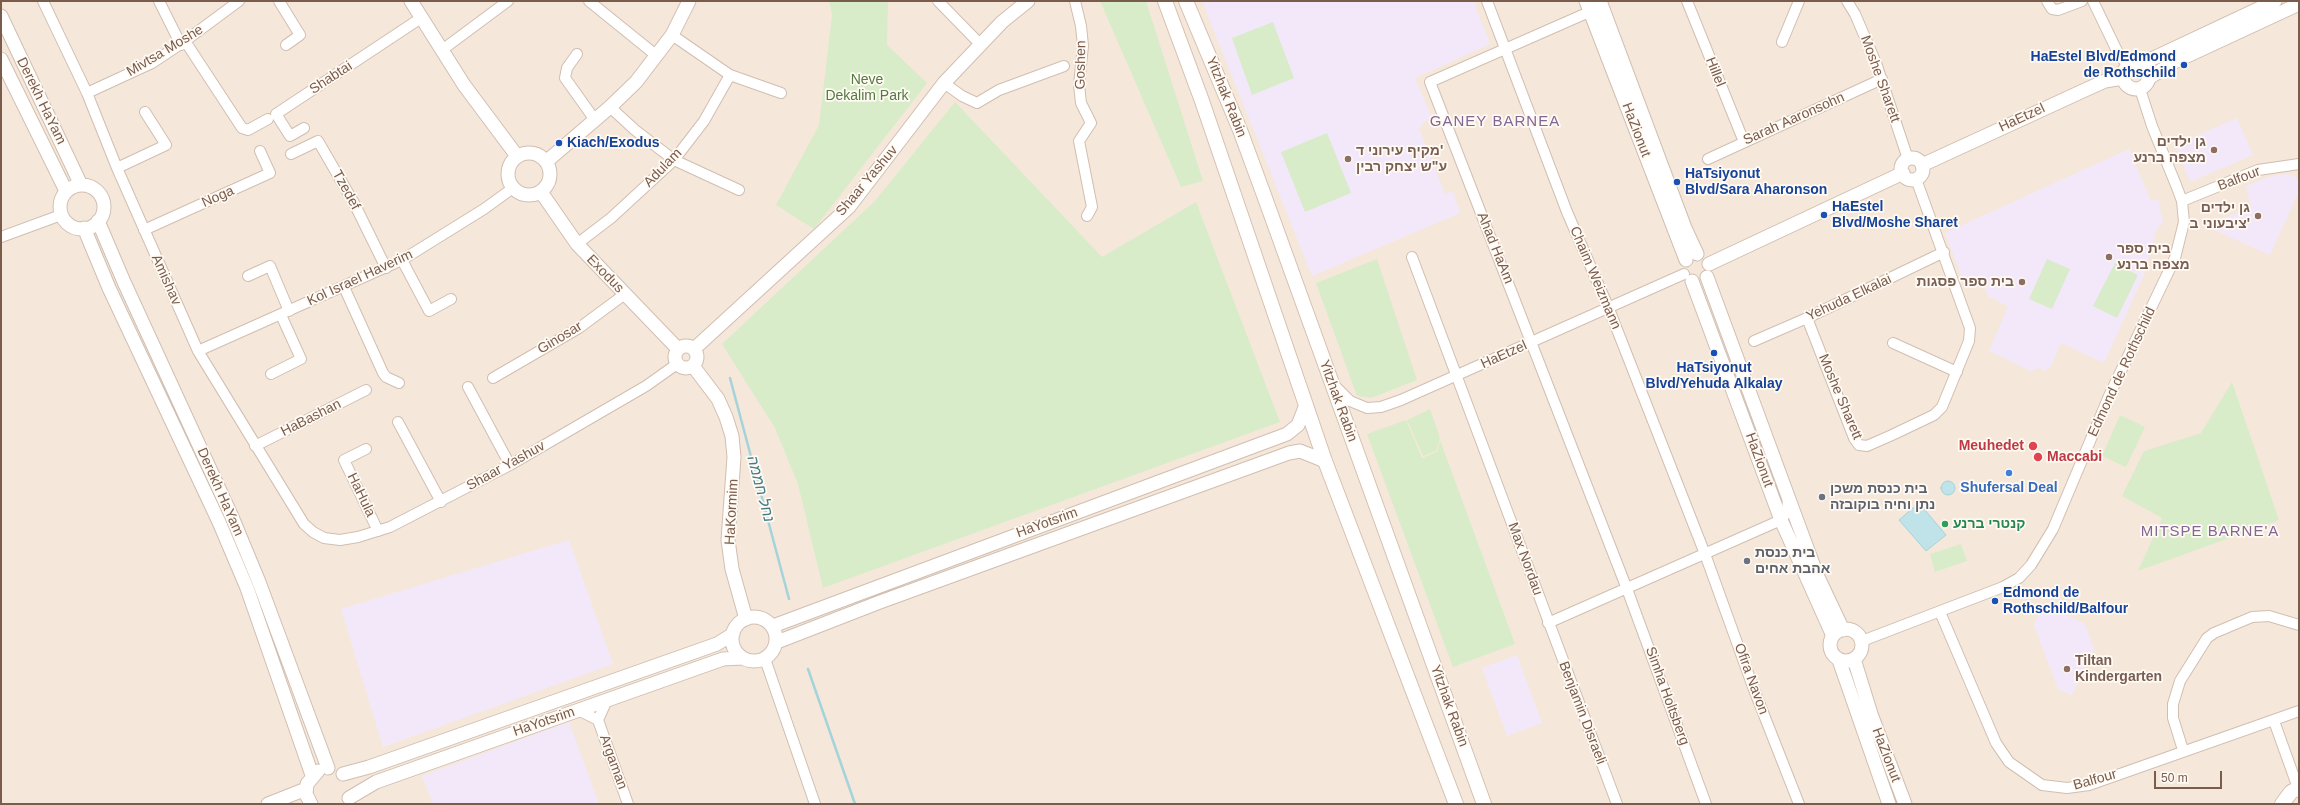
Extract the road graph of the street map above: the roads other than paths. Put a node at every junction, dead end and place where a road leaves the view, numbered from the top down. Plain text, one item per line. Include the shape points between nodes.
1 (43, 1) edge
2 (159, 1) edge
3 (239, 1) edge
4 (279, 1) edge
5 (411, 1) edge
6 (508, 1) edge
7 (589, 1) edge
8 (689, 1) edge
9 (938, 1) edge
10 (1028, 1) edge
11 (1075, 1) edge
12 (1155, 1) edge
13 (1165, 1) edge
14 (1186, 1) edge
15 (1487, 1) edge
16 (1687, 1) edge
17 (1799, 1) edge
18 (1847, 1) edge
19 (2047, 1) edge
20 (2082, 1) edge
21 (2093, 1) edge
22 (2275, 1) edge
23 (2299, 4) edge
24 (1594, 5) edge
25 (1, 16) edge
26 (421, 18) junction
27 (672, 35) junction
28 (1782, 42) dead end
29 (183, 43) junction
30 (286, 44) dead end
31 (981, 45) junction
32 (1183, 49) junction
33 (1505, 49) junction
34 (442, 50) junction
35 (577, 54) dead end
36 (657, 56) junction
37 (1, 59) edge
38 (1064, 66) dead end
39 (2130, 69) junction
40 (730, 75) junction
41 (2149, 78) junction
42 (1882, 79) junction
43 (944, 83) junction
44 (2140, 88) junction
45 (87, 93) junction
46 (781, 93) dead end
47 (610, 107) junction
48 (145, 112) dead end
49 (268, 119) dead end
50 (595, 120) junction
51 (304, 128) dead end
52 (1744, 142) junction
53 (260, 151) dead end
54 (291, 154) dead end
55 (517, 156) junction
56 (1708, 158) dead end
57 (1908, 159) junction
58 (674, 160) junction
59 (547, 161) junction
60 (2299, 164) edge
61 (1922, 165) junction
62 (117, 168) junction
63 (1903, 173) junction
64 (1916, 179) junction
65 (81, 185) junction
66 (513, 188) junction
67 (739, 190) dead end
68 (66, 191) junction
69 (541, 192) junction
70 (2182, 201) junction
71 (61, 215) junction
72 (1087, 216) dead end
73 (98, 221) junction
74 (84, 228) junction
75 (144, 230) junction
76 (1, 237) edge
77 (577, 244) junction
78 (1944, 252) junction
79 (1412, 257) dead end
80 (1692, 257) junction
81 (402, 260) junction
82 (386, 268) junction
83 (1708, 270) junction
84 (248, 276) dead end
85 (1688, 277) junction
86 (344, 287) junction
87 (625, 294) junction
88 (451, 299) dead end
89 (1609, 308) junction
90 (285, 313) junction
91 (1807, 318) junction
92 (1754, 341) dead end
93 (1533, 342) junction
94 (1892, 343) dead end
95 (678, 349) junction
96 (694, 349) junction
97 (198, 351) junction
98 (677, 364) junction
99 (693, 366) junction
100 (1957, 372) junction
101 (271, 374) dead end
102 (1455, 377) junction
103 (493, 378) dead end
104 (1330, 378) junction
105 (399, 383) dead end
106 (468, 387) dead end
107 (366, 390) dead end
108 (1306, 405) junction
109 (398, 422) dead end
110 (255, 446) junction
111 (366, 449) dead end
112 (1325, 461) junction
113 (510, 465) junction
114 (1788, 493) junction
115 (441, 502) junction
116 (1781, 520) junction
117 (378, 531) junction
118 (324, 538) joint
119 (1705, 554) junction
120 (1818, 575) junction
121 (1627, 589) junction
122 (1940, 612) junction
123 (746, 619) junction
124 (1548, 623) junction
125 (2299, 625) edge
126 (773, 626) junction
127 (1838, 633) junction
128 (732, 634) junction
129 (1862, 641) junction
130 (777, 642) junction
131 (742, 658) junction
132 (764, 659) junction
133 (1854, 659) junction
134 (1839, 660) junction
135 (607, 700) junction
136 (578, 710) junction
137 (2299, 711) edge
138 (598, 720) junction
139 (2274, 721) junction
140 (2183, 750) junction
141 (328, 768) junction
142 (343, 774) junction
143 (312, 775) junction
144 (2299, 788) edge
145 (306, 789) junction
146 (347, 801) edge
147 (268, 804) edge
148 (311, 804) edge
149 (628, 804) edge
150 (815, 804) edge
151 (1456, 804) edge
152 (1484, 804) edge
153 (1617, 804) edge
154 (1706, 804) edge
155 (1798, 804) edge
156 (1889, 804) edge
157 (1905, 804) edge
158 (2282, 804) edge

1 - 45 street, Amishav
2 - 29 street
3 - 29 street, Mivtsa Moshe
4 - 30 street via 300,35
5 - 26 street
6 - 34 street
7 - 36 street
8 - 27 street
9 - 31 street
10 - 31 street, Shaar Yashuv via 1002,22
11 - 72 street, Goshen via 1082,26 1079,86 1081,103 1091,123 1079,141 1092,206
12 - 32 main road
13 - 32 main road, Yitzhak Rabin
14 - 104 main road, Yitzhak Rabin via 1243,137
15 - 33 street, Chaim Weizmann
16 - 52 street, Hillel
17 - 28 street
18 - 42 street, Moshe Sharett
19 - 20 street via 2052,9 2058,10
21 - 39 street via 2118,53
22 - 39 street, HaEtzel
23 - 41 street via 2174,62
24 - 33 street, Ahad HaAm
24 - 80 street, HaZionut via 1685,228
25 - 65 street, Derekh HaYam
26 - 34 street
26 - 51 street, Shabtai via 276,114 290,136
27 - 36 street
27 - 40 street
29 - 45 street, Mivtsa Moshe via 152,63
29 - 49 street via 242,128 248,130
31 - 43 street, Shaar Yashuv
32 - 108 main road, Yitzhak Rabin
33 - 89 street, Chaim Weizmann via 1567,212
33 - 93 street, Ahad HaAm via 1430,82
34 - 55 street via 464,85
35 - 50 street via 565,78
36 - 47 street via 636,82
37 - 68 street, Derekh HaYam
38 - 43 street, Goshen via 999,90 977,103
39 - 41 street via 2148,70
39 - 44 street via 2128,86
39 - 61 street, HaEtzel
40 - 46 street
40 - 58 street, Adulam via 704,121
41 - 44 street
42 - 52 street, Sarah Aaronsohn
42 - 57 street, Moshe Sharett
43 - 96 street, Shaar Yashuv via 849,207
44 - 70 street, Edmond de Rothschild
45 - 62 street, Amishav
47 - 50 street
47 - 58 street
48 - 62 street via 166,145
50 - 59 street
52 - 56 street, Sarah Aaronsohn
53 - 75 street, Noga via 270,173
54 - 82 street, Tzedef via 318,141 354,203
55 - 59 street via 533,152
55 - 66 street via 512,161 508,175
57 - 61 street via 1917,159
57 - 63 street via 1902,165
58 - 67 street
58 - 77 street, Adulam
59 - 69 street via 551,174 550,181
60 - 70 street, Balfour via 2258,170
61 - 64 street via 1922,173
62 - 75 street, Amishav
63 - 64 street via 1910,179
63 - 83 street
64 - 78 street, Moshe Sharett
65 - 68 street
65 - 73 street via 96,190 102,197 103,212
66 - 69 street via 529,195
66 - 81 street, Kol Israel Haverim
68 - 71 street via 60,204
69 - 77 street, Exodus
70 - 122 street, Edmond de Rothschild via 2184,222 2175,258 2109,396 2053,530 2043,548 2019,578
71 - 74 street via 70,225
71 - 76 street
73 - 74 street
73 - 141 street, Derekh HaYam via 260,582
74 - 143 street, Derekh HaYam via 109,288 219,522 246,588
75 - 97 street, Amishav
77 - 87 street, Exodus
78 - 91 street, Yehuda Elkalai
78 - 100 street, Moshe Sharett via 1970,328 1969,342
79 - 102 street, Max Nordau
80 - 83 street via 1705,257
80 - 85 street via 1683,267
81 - 82 street, Kol Israel Haverim
81 - 88 street via 429,311
82 - 86 street, Kol Israel Haverim
83 - 85 street via 1700,281
83 - 114 street, HaZionut
84 - 90 street via 270,266
85 - 89 street, HaEtzel
85 - 116 street, HaZionut
86 - 90 street, Kol Israel Haverim
86 - 105 street via 383,373
87 - 95 street, Exodus
87 - 103 street, Ginosar via 579,328
89 - 93 street, HaEtzel
89 - 119 street, Chaim Weizmann
90 - 97 street, Kol Israel Haverim
90 - 101 street via 301,359
91 - 92 street, Yehuda Elkalai
91 - 100 street, Moshe Sharett via 1859,445 1867,446 1934,415 1942,407
93 - 102 street, HaEtzel
93 - 121 street, Ahad HaAm
94 - 100 street
95 - 96 street via 687,346
95 - 98 street via 675,358
96 - 99 street via 698,355
97 - 110 street, Amishav
98 - 99 street via 687,368
98 - 113 street, Shaar Yashuv via 646,386
99 - 123 street, HaKormim via 718,399 732,436 734,457 728,540 732,569
102 - 104 street, HaEtzel via 1401,400 1381,407 1367,408 1350,401 1340,393
102 - 124 street, Max Nordau
104 - 152 main road, Yitzhak Rabin
106 - 113 street
107 - 110 street, HaBashan
108 - 112 main road, Yitzhak Rabin
108 - 126 street, HaYotsrim via 1298,425 1292,432
109 - 115 street
110 - 118 street, Amishav via 304,524
111 - 117 street, HaHula via 344,460
112 - 130 street, HaYotsrim via 1300,451 880,602
112 - 151 main road, Yitzhak Rabin
113 - 115 street, Shaar Yashuv
114 - 116 street via 1786,512
114 - 120 street, HaZionut
115 - 117 street, Shaar Yashuv
116 - 119 street
116 - 120 street via 1794,532
116 - 127 street, HaZionut via 1820,610
117 - 118 street, Shaar Yashuv via 340,540
119 - 121 street
119 - 155 street, Ofira Navon
120 - 127 street, HaZionut
121 - 124 street
121 - 154 street, Simha Holtsberg
122 - 129 street, Edmond de Rothschild
122 - 140 street, Balfour via 1996,742 2009,762 2042,785 2067,788 2089,785
123 - 126 street via 758,617
123 - 128 street via 740,622
124 - 153 street, Benjamin Disraeli
125 - 140 street via 2269,616 2252,617 2207,638 2180,681 2173,704 2173,718
126 - 130 street
127 - 129 street via 1857,633
127 - 134 street via 1831,648
128 - 131 street via 733,646
128 - 142 street, HaYotsrim via 722,642 709,647
129 - 133 street via 1861,651
130 - 132 street via 773,652
131 - 132 street via 753,662
131 - 135 street, HaYotsrim via 723,659
132 - 150 street
133 - 134 street
133 - 157 street, HaZionut via 1871,714
134 - 156 street, HaZionut
135 - 136 street, HaYotsrim
135 - 138 street, Argaman
136 - 138 street, Argaman
136 - 146 street, HaYotsrim via 376,782
137 - 139 street, Balfour
138 - 149 street, Argaman
139 - 140 street, Balfour
139 - 144 street
141 - 142 street
141 - 143 street
142 - 146 street via 350,786
143 - 145 street
144 - 158 main road via 2285,797
145 - 147 street
145 - 148 street

